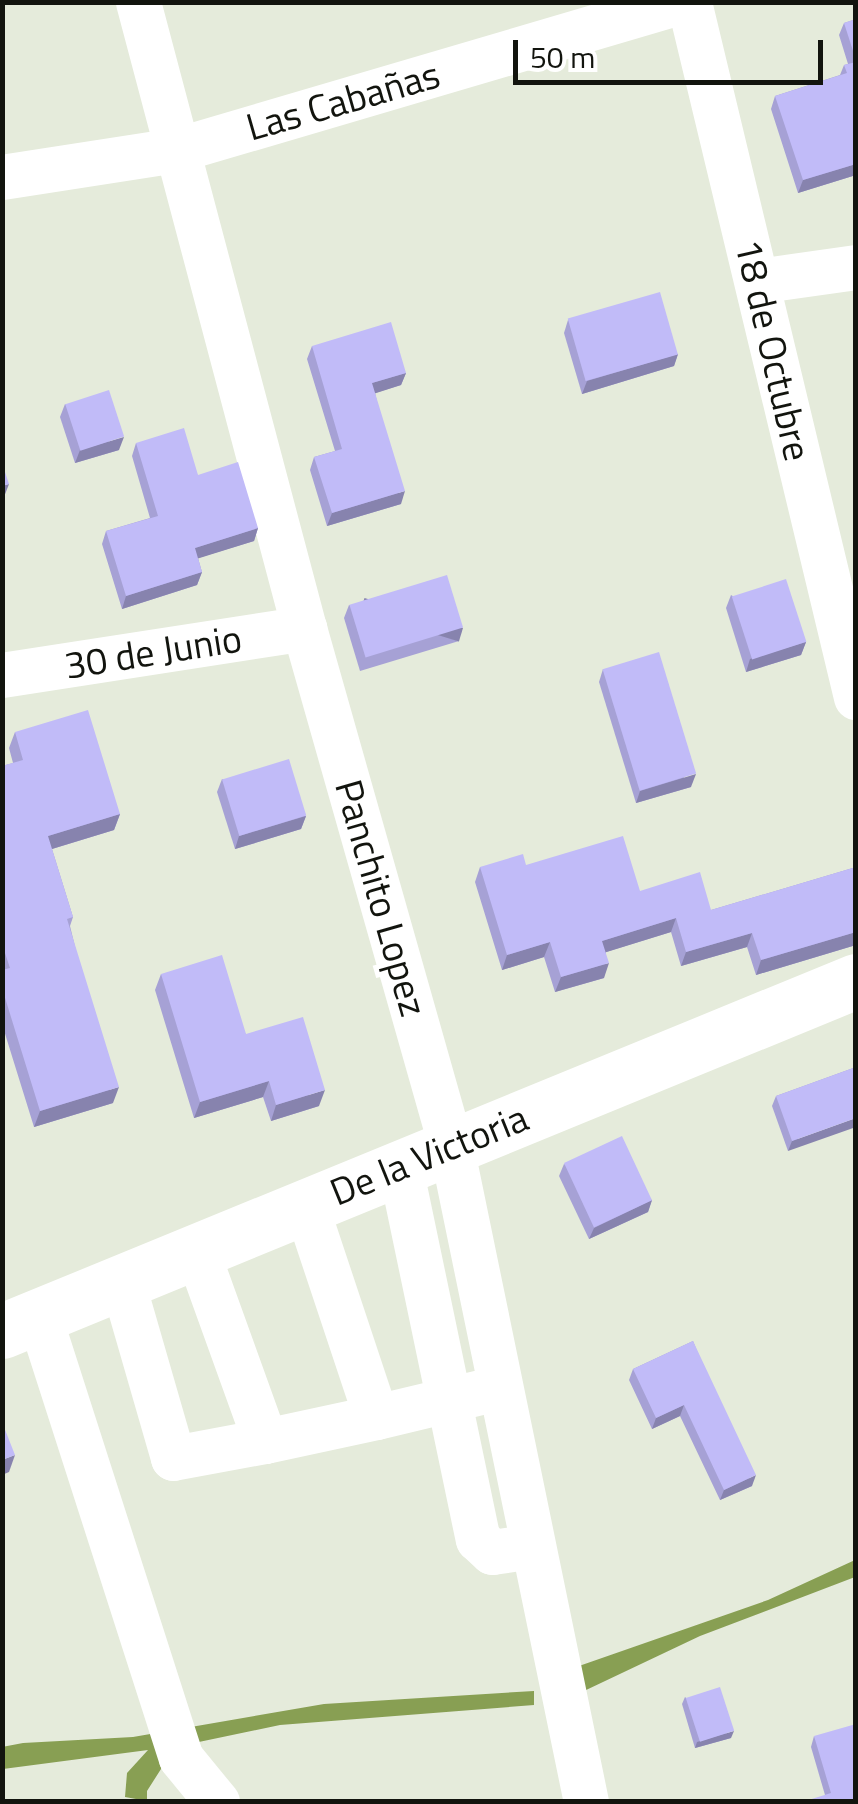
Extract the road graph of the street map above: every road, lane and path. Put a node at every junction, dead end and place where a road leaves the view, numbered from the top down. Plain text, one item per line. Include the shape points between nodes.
1 (138, 2) edge
2 (679, 2) edge
3 (689, 2) edge
4 (176, 150) junction
5 (2, 177) edge
6 (856, 267) edge
7 (757, 281) junction
8 (304, 628) junction
9 (2, 675) edge
10 (856, 697) edge
11 (856, 981) edge
12 (451, 1146) junction
13 (400, 1166) junction
14 (306, 1206) junction
15 (196, 1249) junction
16 (122, 1280) junction
17 (21, 1323) edge
18 (500, 1388) junction
19 (451, 1399) junction
20 (376, 1417) junction
21 (265, 1441) junction
22 (532, 1546) junction
23 (218, 1802) edge
24 (586, 1802) edge

1 - 4 street, Panchito Lopez
2 - 4 street, Las Cabañas
3 - 7 street, 18 de Octubre
4 - 5 street, Las Cabañas
4 - 8 street, Panchito Lopez
6 - 7 street
7 - 10 street, 18 de Octubre
8 - 9 street, 30 de Junio
8 - 12 street, Panchito Lopez
11 - 12 main road, De la Victoria
12 - 13 main road, De la Victoria
12 - 18 street, Panchito Lopez
13 - 14 main road, De la Victoria
13 - 19 street
14 - 15 main road, De la Victoria
14 - 20 street
15 - 16 main road, De la Victoria
15 - 21 street
16 - 17 main road, De la Victoria
16 - 21 street via 174,1458
17 - 23 street via 181,1758
18 - 19 street
18 - 22 street, Panchito Lopez
19 - 20 street
19 - 22 street via 483,1548
20 - 21 street
22 - 24 street, Panchito Lopez

